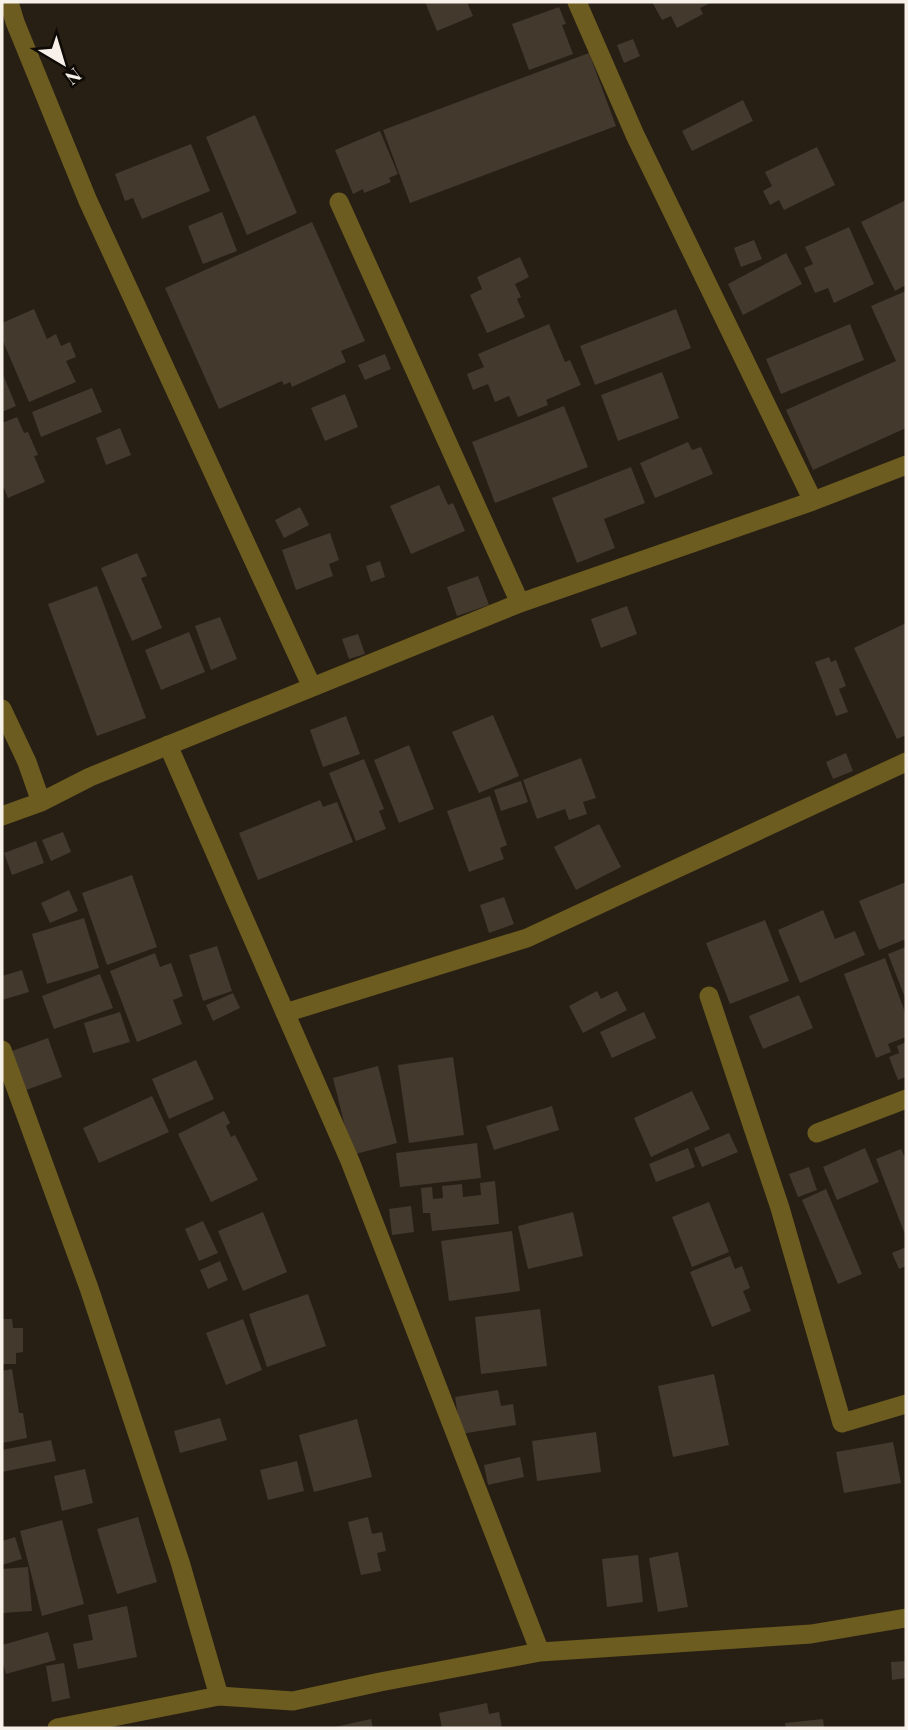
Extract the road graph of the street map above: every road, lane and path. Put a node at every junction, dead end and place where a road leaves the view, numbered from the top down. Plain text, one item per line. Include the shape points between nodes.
1 (9, 2) edge
2 (577, 2) edge
3 (339, 202) dead end
4 (906, 465) edge
5 (813, 501) junction
6 (520, 603) junction
7 (312, 687) junction
8 (2, 709) edge
9 (168, 745) junction
10 (906, 762) edge
11 (41, 802) junction
12 (2, 816) edge
13 (709, 996) dead end
14 (285, 1013) junction
15 (2, 1050) edge
16 (906, 1099) edge
17 (817, 1133) dead end
18 (906, 1404) edge
19 (906, 1618) edge
20 (540, 1652) junction
21 (219, 1696) junction
22 (58, 1728) edge

1 - 7 street via 88,201
2 - 5 street via 635,135
3 - 6 street
4 - 5 street
5 - 6 street
6 - 7 street
7 - 9 street
8 - 11 street
9 - 11 street
9 - 14 street
10 - 14 street via 527,938
11 - 12 street
13 - 18 street via 780,1208 842,1423
14 - 20 street via 349,1161
15 - 21 street via 93,1301 180,1562
16 - 17 street
19 - 20 street via 811,1634
20 - 21 street via 293,1702
21 - 22 street

